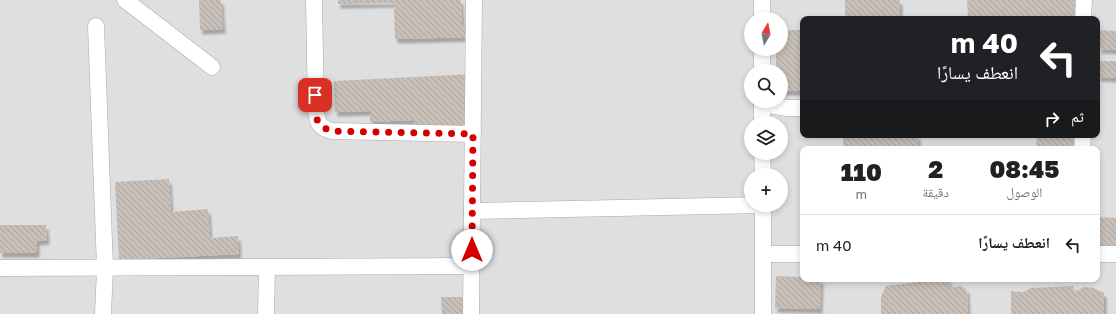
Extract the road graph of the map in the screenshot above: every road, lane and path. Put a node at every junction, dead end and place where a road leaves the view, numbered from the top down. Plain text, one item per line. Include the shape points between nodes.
1 (125, 0) edge
2 (314, 0) edge
3 (474, 0) edge
4 (762, 0) edge
5 (1084, 0) edge
6 (762, 12) edge
7 (1084, 16) edge
8 (96, 26) dead end
9 (212, 67) dead end
10 (788, 108) edge
11 (800, 108) edge
12 (473, 134) junction
13 (744, 205) edge
14 (472, 211) junction
15 (763, 212) edge
16 (763, 254) junction
17 (800, 254) edge
18 (1100, 254) edge
19 (1116, 254) edge
20 (472, 266) junction
21 (0, 268) edge
22 (105, 268) junction
23 (267, 268) junction
24 (103, 314) edge
25 (266, 314) edge
26 (471, 314) edge
27 (763, 314) edge

1 - 9 street
2 - 12 street via 316,111 317,121 323,128 332,131
3 - 12 street
4 - 6 street
5 - 7 street
8 - 22 street
10 - 11 street
12 - 14 street
13 - 14 street
14 - 20 street
15 - 16 street
16 - 17 street
16 - 27 street
18 - 19 street
20 - 23 street
20 - 26 street
21 - 22 street
22 - 23 street
22 - 24 street
23 - 25 street

